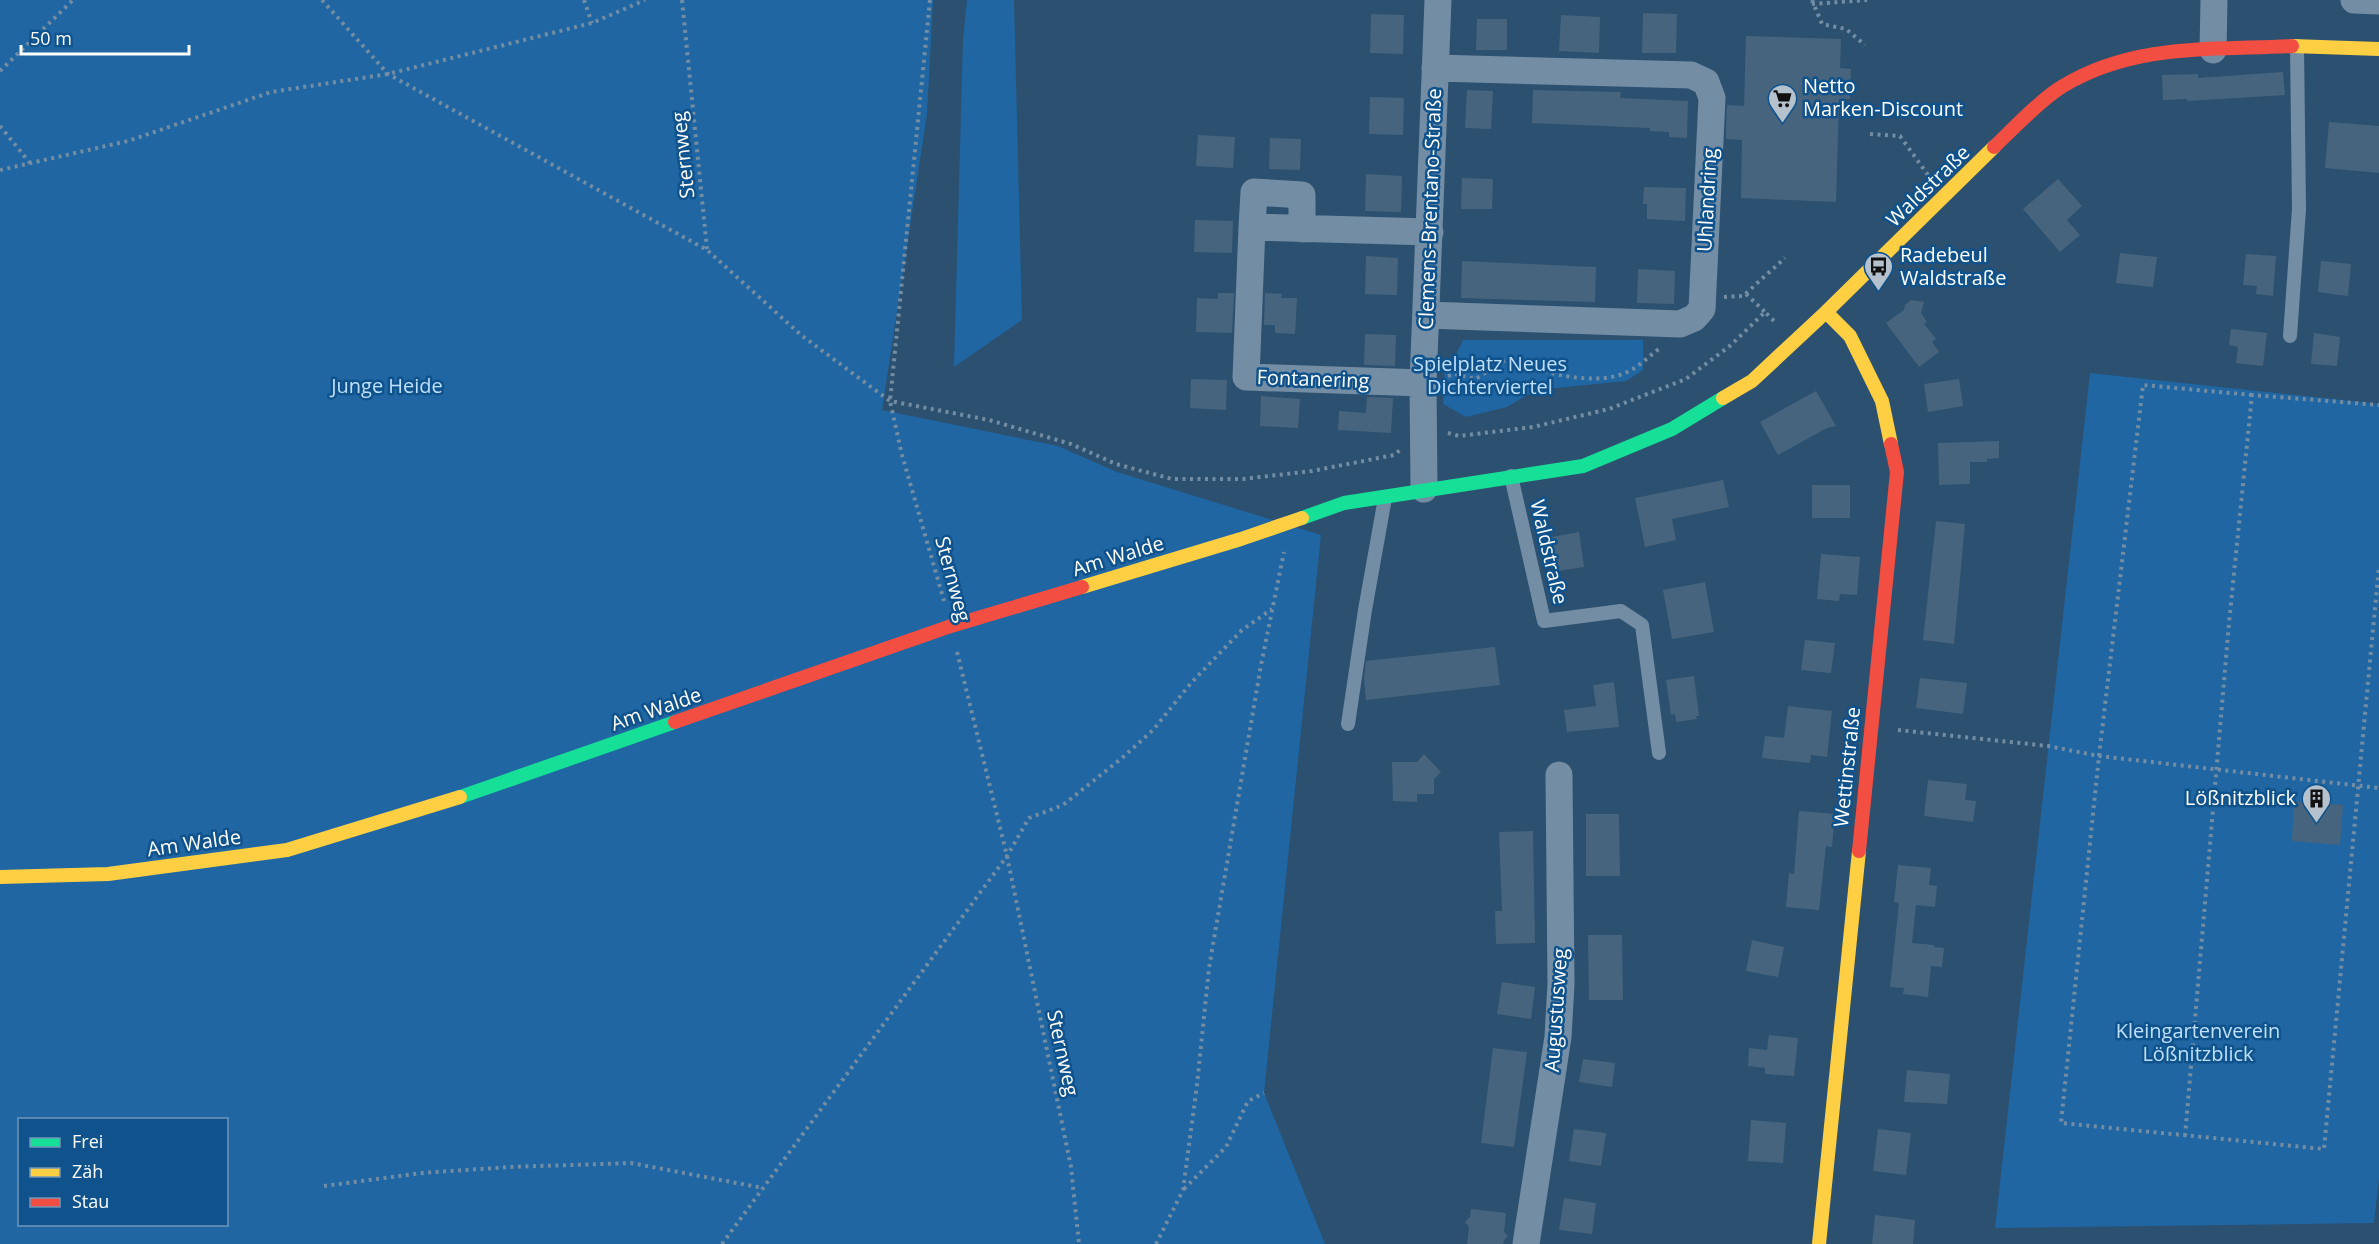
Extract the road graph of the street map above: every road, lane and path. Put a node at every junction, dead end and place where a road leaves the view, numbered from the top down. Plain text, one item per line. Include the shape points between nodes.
1 (73, 0) edge
2 (322, 0) edge
3 (584, 0) edge
4 (645, 0) edge
5 (682, 0) edge
6 (930, 0) edge
7 (1438, 0) edge
8 (1868, 0) edge
9 (2214, 0) edge
10 (2354, 0) edge
11 (2379, 1) edge
12 (1812, 2) edge
13 (592, 23) junction
14 (1865, 45) dead end
15 (2297, 46) junction
16 (2379, 49) edge
17 (2213, 50) junction
18 (1435, 68) junction
19 (0, 71) edge
20 (388, 74) junction
21 (0, 126) edge
22 (1870, 134) dead end
23 (30, 163) junction
24 (0, 170) edge
25 (1943, 198) junction
26 (1430, 232) junction
27 (707, 250) junction
28 (1785, 258) dead end
29 (1746, 294) junction
30 (1722, 297) dead end
31 (1765, 312) junction
32 (1826, 312) junction
33 (1426, 315) junction
34 (1680, 324) junction
35 (1778, 325) dead end
36 (2290, 336) dead end
37 (1423, 383) junction
38 (2252, 395) junction
39 (890, 401) junction
40 (2379, 405) edge
41 (1422, 427) junction
42 (1511, 476) junction
43 (1424, 489) junction
44 (1385, 496) junction
45 (1311, 514) joint
46 (1287, 523) junction
47 (2379, 566) edge
48 (1272, 609) junction
49 (951, 626) junction
50 (1348, 724) dead end
51 (1871, 726) junction
52 (1659, 753) dead end
53 (2099, 756) junction
54 (2216, 770) junction
55 (1558, 775) dead end
56 (2357, 785) junction
57 (2379, 788) edge
58 (1007, 856) junction
59 (0, 877) edge
60 (1264, 1094) dead end
61 (2185, 1136) junction
62 (324, 1186) dead end
63 (763, 1188) junction
64 (1183, 1190) junction
65 (722, 1244) edge
66 (1078, 1244) edge
67 (1156, 1244) edge
68 (1526, 1244) edge
69 (1819, 1244) edge

1 - 19 path
2 - 20 path
3 - 13 path
4 - 13 path
5 - 27 path, Sternweg
6 - 39 path, Sternweg
7 - 18 street, Clemens-Brentano-Straße
8 - 12 path
9 - 17 street
10 - 11 street
12 - 14 path via 1822,24 1846,29
13 - 20 path
15 - 16 street, Waldstraße
15 - 17 street, Waldstraße
15 - 36 lane via 2299,209
17 - 25 street, Waldstraße via 2130,57 2098,67 2061,87
18 - 26 street, Clemens-Brentano-Straße
18 - 34 street, Uhlandring via 1691,75 1706,82 1712,98 1702,309
20 - 23 path via 271,92 128,141
20 - 27 path
21 - 23 path
22 - 25 path via 1900,136
23 - 24 path
25 - 32 street, Waldstraße
26 - 33 street, Clemens-Brentano-Straße
26 - 37 street, Fontanering via 1252,227 1246,377
27 - 39 path via 801,335
28 - 29 path
29 - 30 path
29 - 31 path
31 - 35 path
31 - 41 path via 1731,345 1686,379 1609,409 1533,427 1459,435
32 - 42 street, Waldstraße via 1752,381 1672,429 1583,466
32 - 51 street, Wettinstraße via 1850,336 1882,401 1897,472
33 - 34 street
33 - 37 street, Clemens-Brentano-Straße
34 - 37 path via 1675,338 1632,370 1613,376 1554,374 1508,359 1475,379 1455,374
37 - 41 street, Clemens-Brentano-Straße
38 - 40 path
38 - 53 path via 2143,385
38 - 54 path
39 - 41 path via 989,420 1172,479 1243,479 1394,456
39 - 49 path, Sternweg
41 - 43 street, Clemens-Brentano-Straße
42 - 43 street, Waldstraße
42 - 52 lane, Waldstraße via 1544,621 1621,611 1642,625
43 - 44 street, Waldstraße
44 - 45 street, Waldstraße via 1344,502
44 - 50 lane
45 - 46 street, Am Walde
46 - 48 path
46 - 49 street, Am Walde
47 - 56 path
48 - 58 path via 1242,630 1153,730 1122,758 1063,805 1029,818
48 - 64 path via 1209,968
49 - 58 path, Sternweg
49 - 59 street, Am Walde via 455,799 287,850 108,874
51 - 53 path via 2048,746
51 - 69 street, Wettinstraße
53 - 54 path
53 - 61 path via 2061,1123
54 - 56 path
54 - 61 path
55 - 68 street, Augustusweg via 1559,1026
56 - 57 path
56 - 61 path via 2324,1149
58 - 63 path
58 - 66 path, Sternweg via 1071,1167
60 - 64 path via 1248,1101 1226,1147
62 - 63 path via 422,1173 631,1163
63 - 65 path
64 - 67 path

